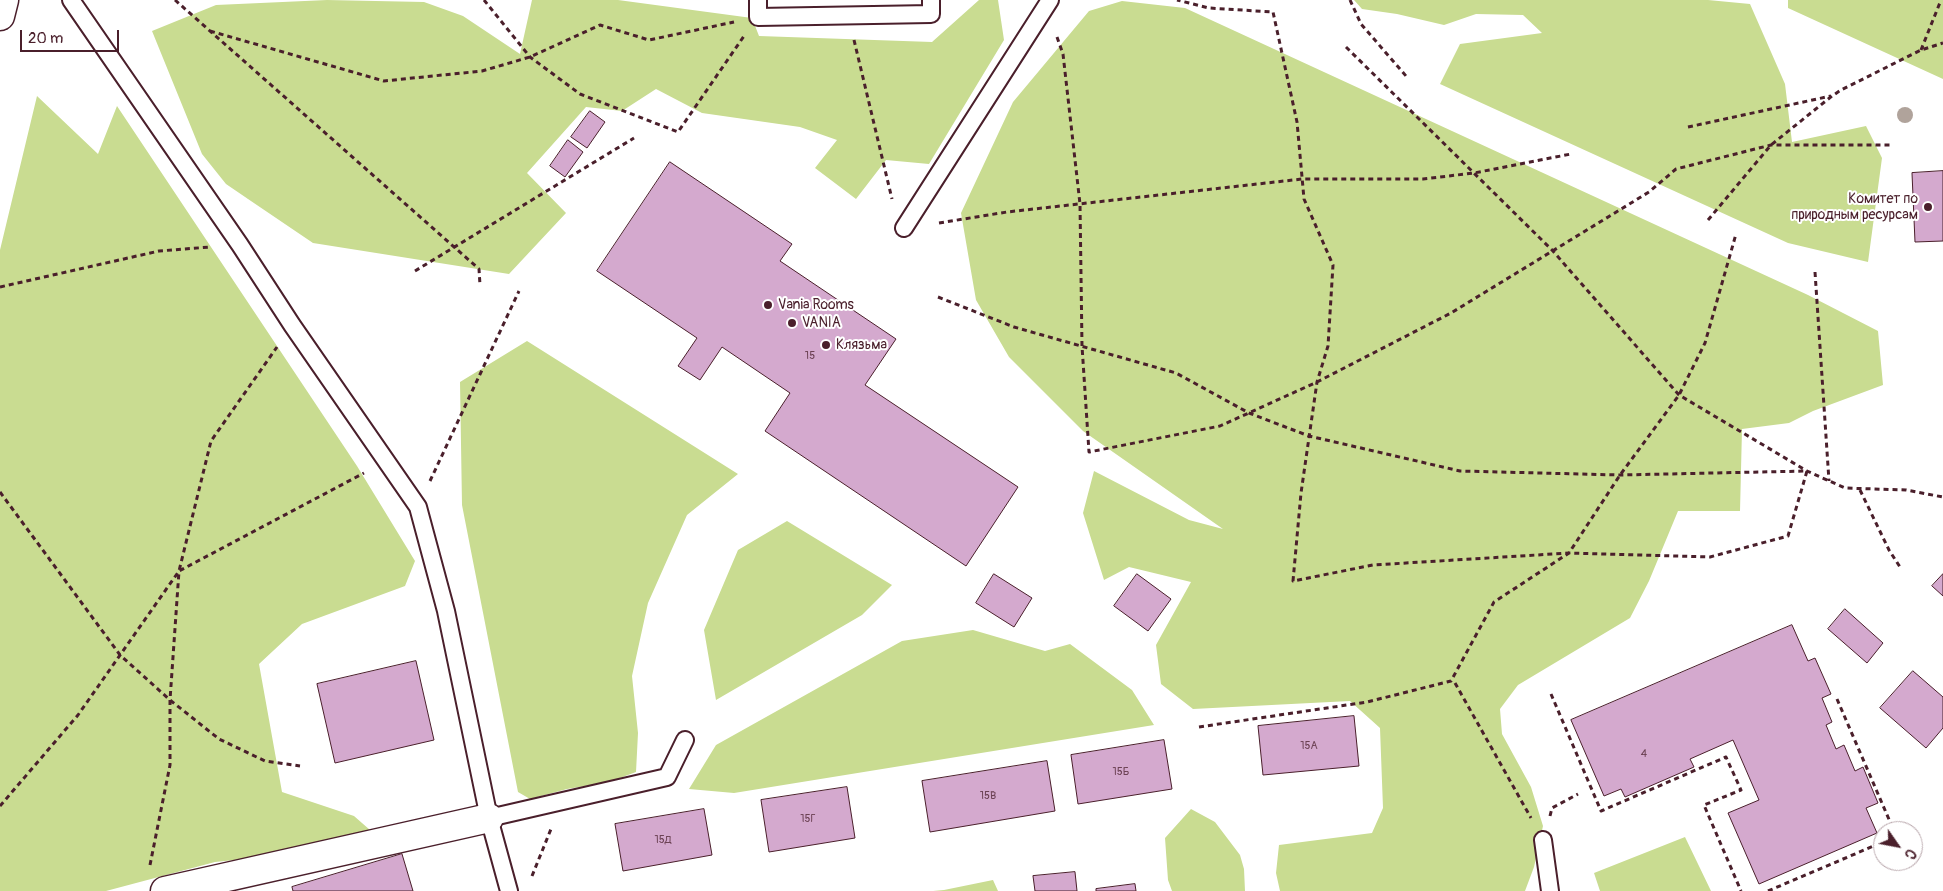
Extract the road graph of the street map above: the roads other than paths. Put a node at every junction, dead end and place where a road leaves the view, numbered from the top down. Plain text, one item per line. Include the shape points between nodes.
1 (4, 0) edge
2 (71, 0) edge
3 (758, 0) edge
4 (931, 0) edge
5 (1048, 3) edge
6 (0, 16) edge
7 (904, 228) road end
8 (685, 740) dead end
9 (489, 818) junction
10 (1543, 840) road end
11 (156, 881) edge
12 (508, 891) edge
13 (1550, 891) edge

1 - 6 street
2 - 9 lane via 418,507 446,611
3 - 4 lane via 758,17 931,14
5 - 7 lane
8 - 9 lane via 667,777
9 - 11 street
9 - 12 lane
10 - 13 lane

